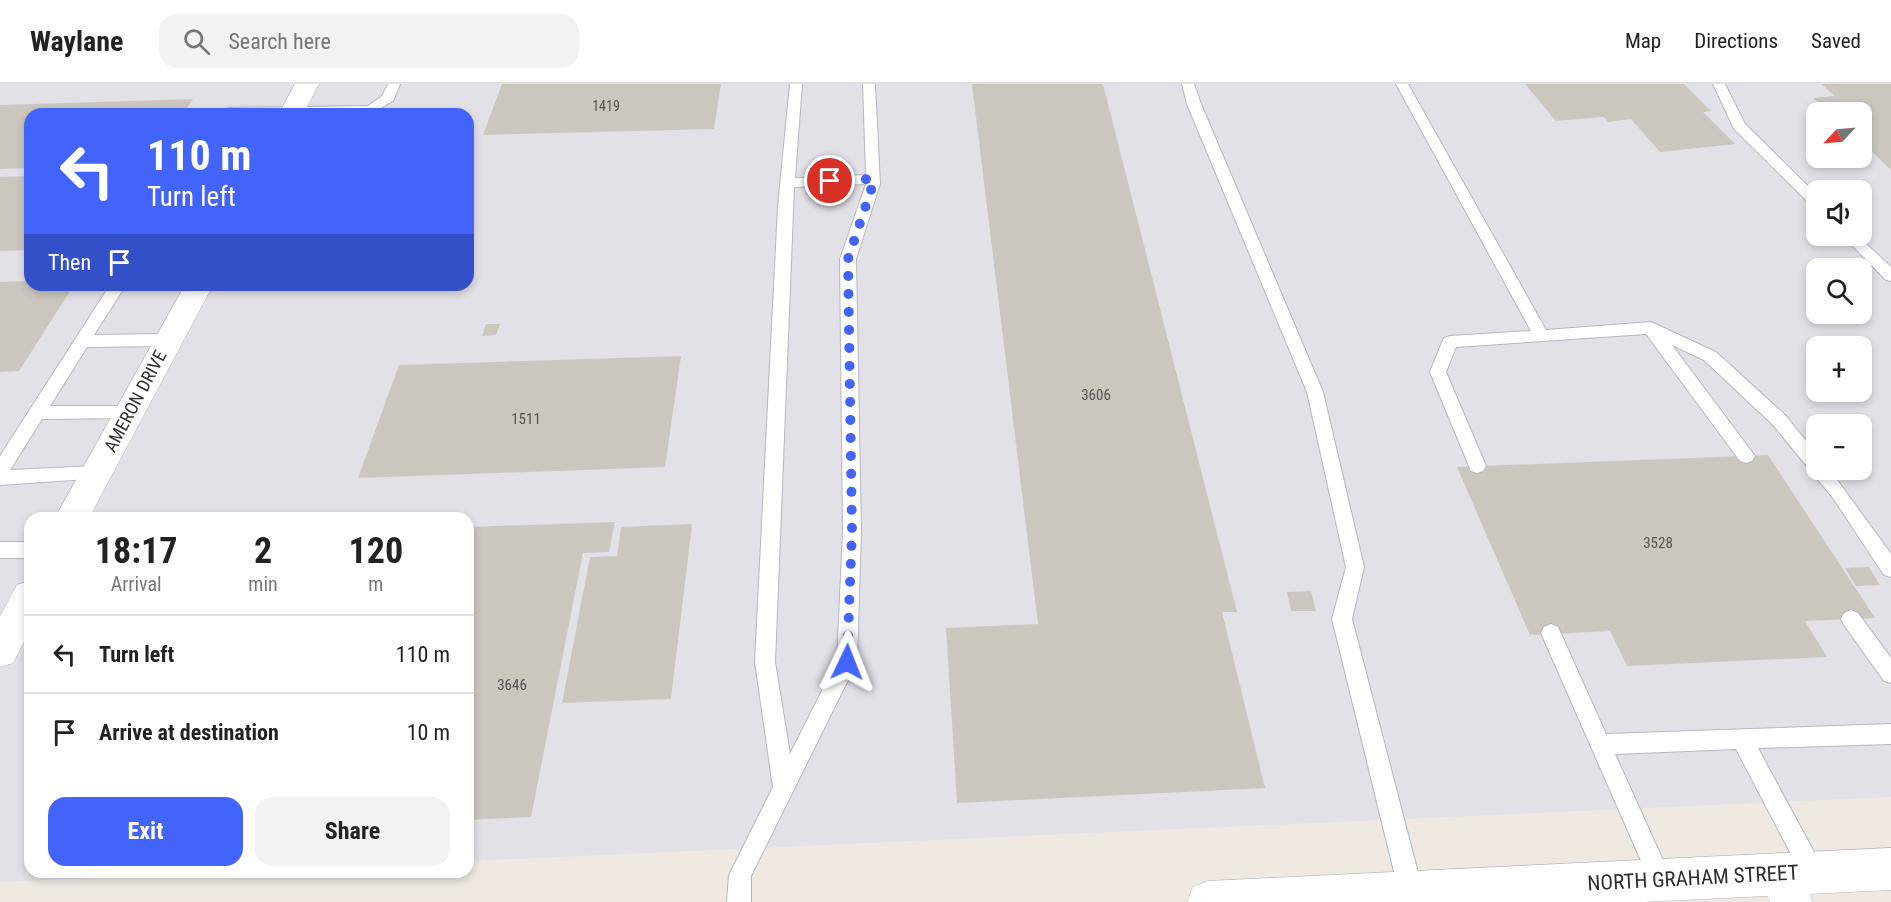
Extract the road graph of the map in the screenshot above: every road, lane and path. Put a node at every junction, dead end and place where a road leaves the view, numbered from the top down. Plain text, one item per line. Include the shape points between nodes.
1 (307, 84) edge
2 (394, 84) edge
3 (796, 84) edge
4 (869, 84) edge
5 (1188, 84) edge
6 (1402, 84) edge
7 (1719, 84) edge
8 (294, 108) edge
9 (374, 108) edge
10 (873, 179) junction
11 (787, 183) junction
12 (1806, 192) edge
13 (1860, 246) edge
14 (1891, 276) edge
15 (114, 291) edge
16 (196, 291) edge
17 (1651, 328) junction
18 (1541, 334) junction
19 (168, 340) junction
20 (82, 341) junction
21 (130, 412) junction
22 (37, 413) junction
23 (1806, 453) edge
24 (1746, 456) dead end
25 (1477, 466) dead end
26 (0, 471) edge
27 (96, 473) junction
28 (0, 478) edge
29 (1828, 480) edge
30 (75, 512) edge
31 (0, 550) edge
32 (24, 550) edge
33 (1891, 569) edge
34 (24, 606) edge
35 (1851, 619) dead end
36 (1551, 633) dead end
37 (2, 645) edge
38 (1891, 674) edge
39 (1891, 734) edge
40 (1742, 739) junction
41 (1600, 744) junction
42 (784, 788) junction
43 (1891, 869) edge
44 (1661, 880) junction
45 (1795, 883) edge
46 (1411, 892) junction
47 (740, 902) edge
48 (1208, 902) edge

1 - 8 main road
2 - 9 lane via 388,98
3 - 11 lane
4 - 10 lane
5 - 46 lane via 1315,392 1355,567 1342,619
6 - 18 lane
7 - 12 lane via 1739,126
10 - 11 lane
10 - 42 lane via 848,259 852,532 847,662
11 - 42 lane via 765,662
13 - 14 lane
15 - 20 lane
16 - 19 main road, AMERON DRIVE
17 - 18 lane
17 - 23 lane via 1710,356 1779,420
17 - 24 lane
18 - 25 lane via 1450,342 1438,372
19 - 20 lane
19 - 21 main road, AMERON DRIVE
20 - 22 lane
21 - 22 lane
21 - 27 main road, AMERON DRIVE
22 - 26 lane
27 - 28 lane
27 - 30 main road, AMERON DRIVE
29 - 33 lane
31 - 32 lane
34 - 37 main road
35 - 38 lane
36 - 41 lane
39 - 40 lane
40 - 41 lane
40 - 45 lane
41 - 44 lane
42 - 47 lane via 740,875
43 - 45 main road, NORTH GRAHAM STREET
44 - 45 main road, NORTH GRAHAM STREET
44 - 46 main road, NORTH GRAHAM STREET
46 - 48 main road, NORTH GRAHAM STREET

